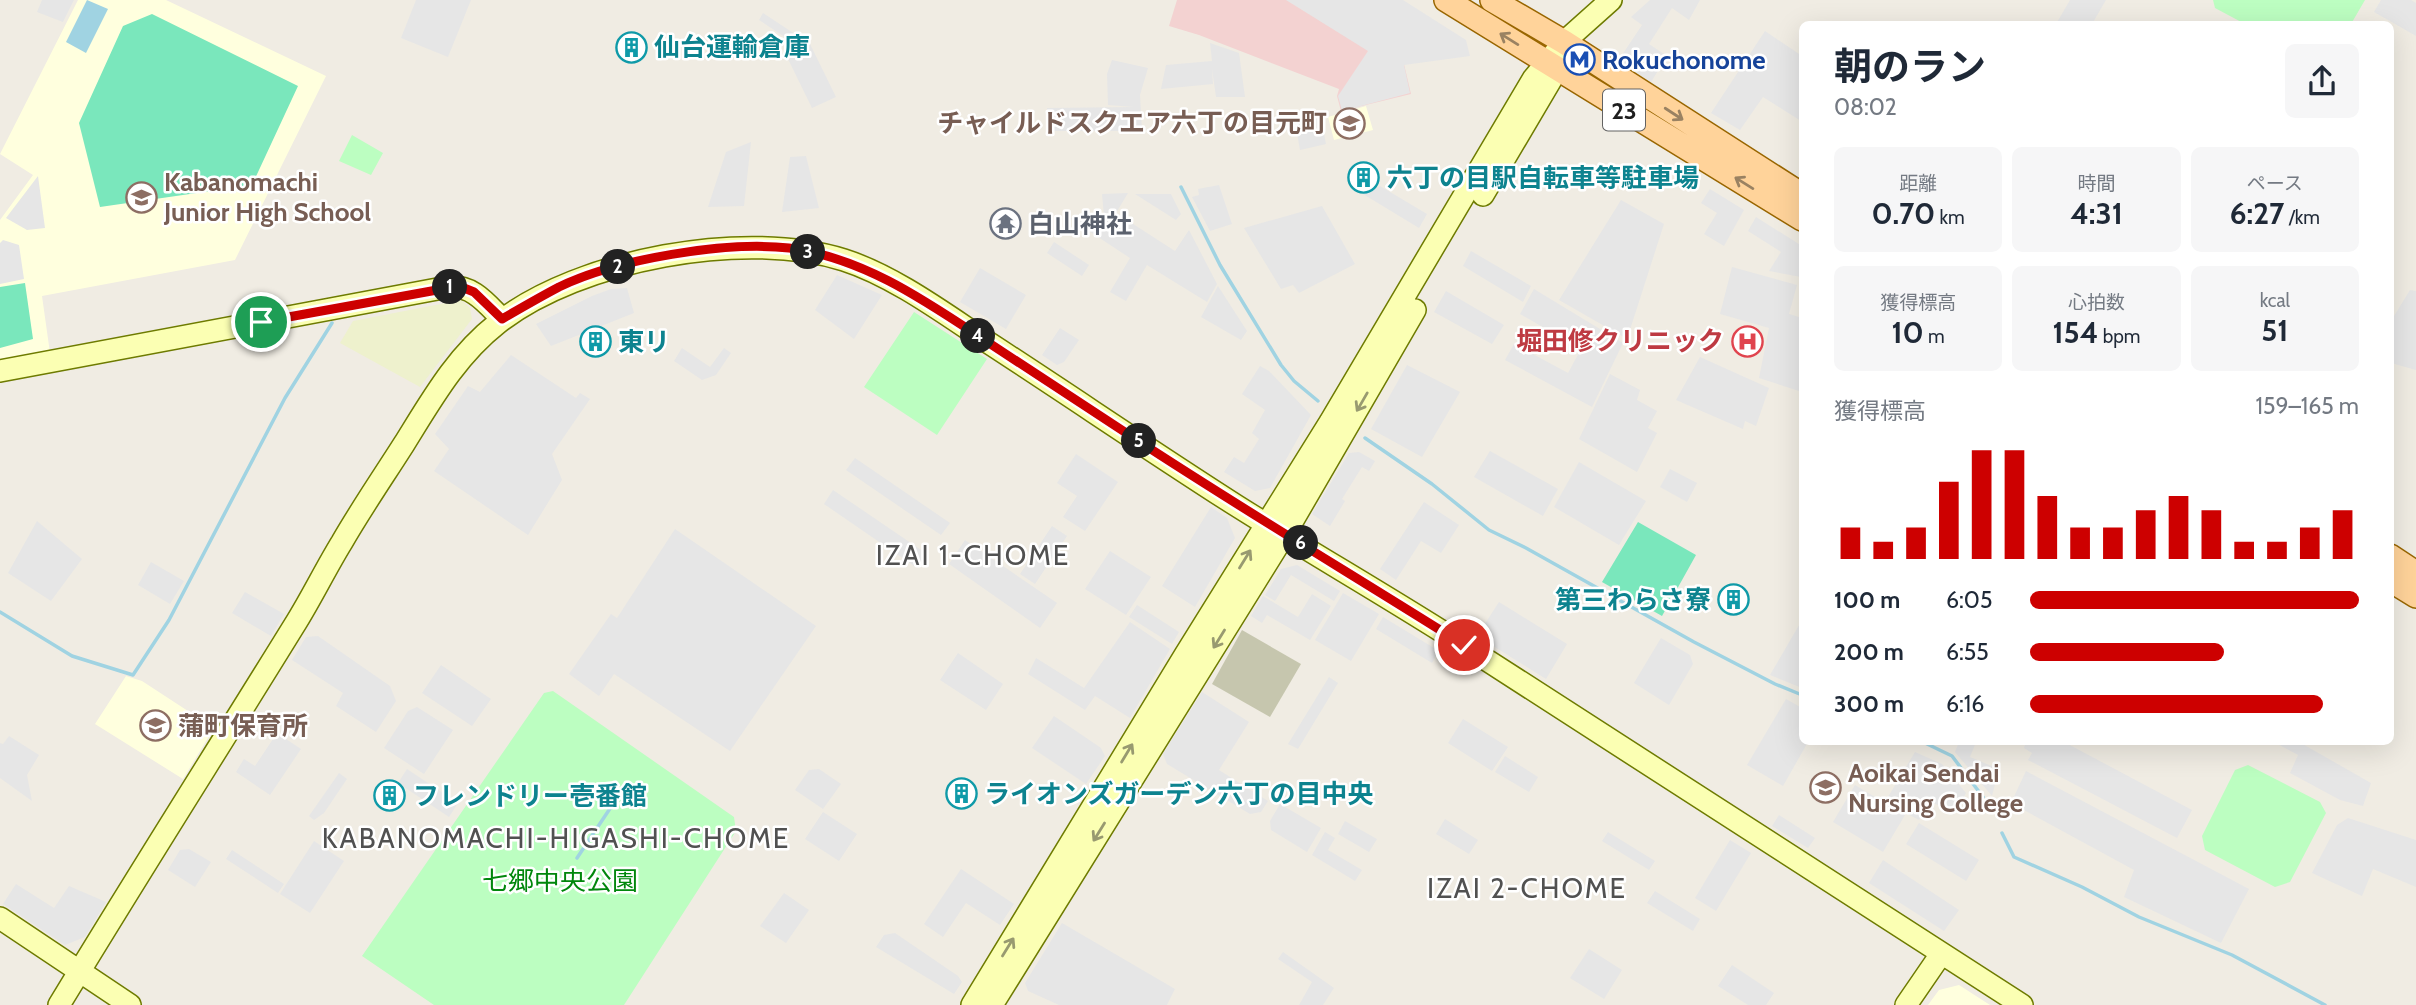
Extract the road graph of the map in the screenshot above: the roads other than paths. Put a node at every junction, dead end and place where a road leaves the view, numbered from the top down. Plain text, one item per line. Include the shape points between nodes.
1 (1446, 0) edge
2 (1492, 0) edge
3 (1611, 0) edge
4 (1627, 0) edge
5 (1569, 46) junction
6 (1552, 65) junction
7 (1799, 193) edge
8 (1799, 217) edge
9 (502, 319) junction
10 (0, 371) edge
11 (1276, 529) junction
12 (2394, 559) edge
13 (2416, 573) edge
14 (2394, 582) edge
15 (2416, 596) edge
16 (0, 918) edge
17 (1941, 954) junction
18 (81, 972) junction
19 (59, 1005) edge
20 (130, 1005) edge
21 (972, 1005) edge
22 (992, 1005) edge
23 (1906, 1005) edge
24 (2022, 1005) edge

6 -> 1 main road, 23
2 - 5 main road, 23
3 - 5 street
4 - 5 street
5 - 6 street
5 -> 7 main road, 23
8 -> 6 main road, 23
6 - 11 street
9 - 10 street via 474,292 449,287
9 - 11 street via 561,286 660,257 759,247 845,260 948,317
9 - 18 street via 463,353 436,392
11 - 17 street
21 -> 11 street
11 -> 22 street
12 - 13 main road
14 - 15 main road
16 - 18 street
17 - 23 street
17 - 24 street
18 - 19 street
18 - 20 street

